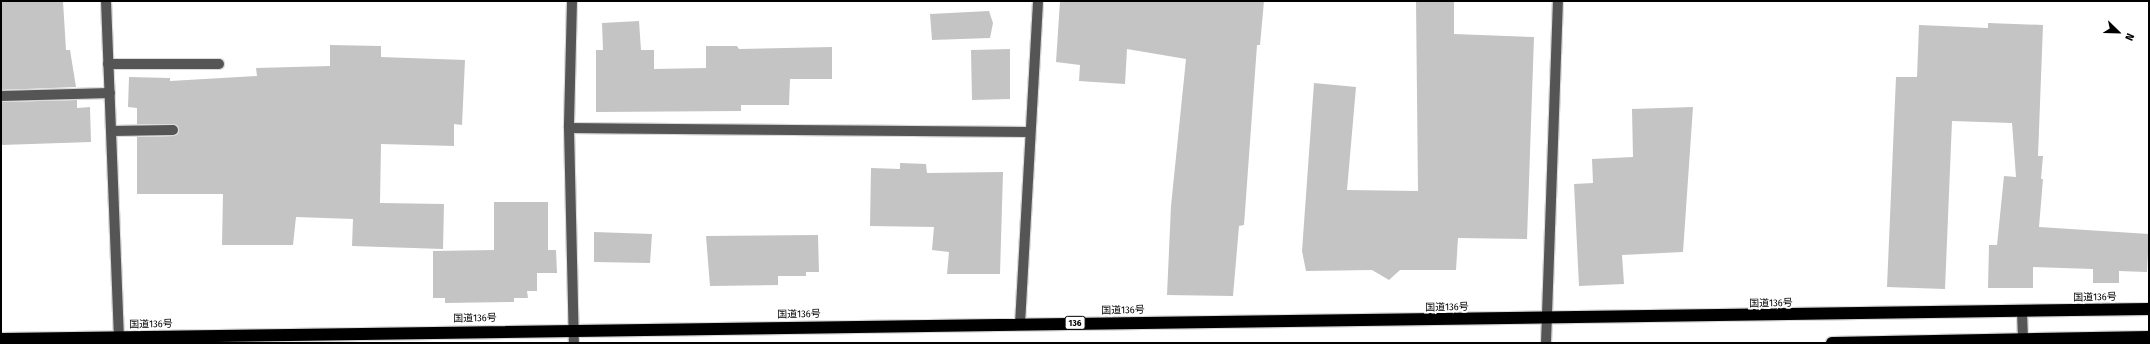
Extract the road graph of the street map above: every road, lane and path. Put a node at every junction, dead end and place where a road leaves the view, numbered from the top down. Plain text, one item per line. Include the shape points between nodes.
1 (106, 1) edge
2 (572, 1) edge
3 (1038, 1) edge
4 (1558, 1) edge
5 (108, 64) junction
6 (219, 64) dead end
7 (110, 93) junction
8 (1, 96) edge
9 (569, 128) junction
10 (173, 130) dead end
11 (111, 131) junction
12 (1030, 132) junction
13 (2149, 309) edge
14 (2022, 311) junction
15 (1545, 319) junction
16 (1020, 324) junction
17 (574, 330) junction
18 (2149, 337) edge
19 (1, 339) edge
20 (120, 340) edge
21 (2023, 341) edge
22 (1896, 342) edge
23 (574, 343) edge
24 (1546, 343) edge
25 (1832, 343) edge

1 - 5 street
2 - 9 street
3 - 12 street
4 - 15 street
5 - 6 street
5 - 7 street
7 - 8 street
7 - 11 street
9 - 12 street
9 - 17 street
10 - 11 street
11 - 20 street
12 - 16 street
13 - 14 highway, 国道136号 / 136
14 - 15 highway, 国道136号 / 136
14 - 21 street
15 - 16 highway, 国道136号 / 136
15 - 24 street
16 - 17 highway, 国道136号 / 136
17 - 20 highway, 国道136号 / 136
17 - 23 street
18 - 21 highway
19 - 20 highway, 国道136号 / 136
21 - 22 highway
22 - 25 highway

